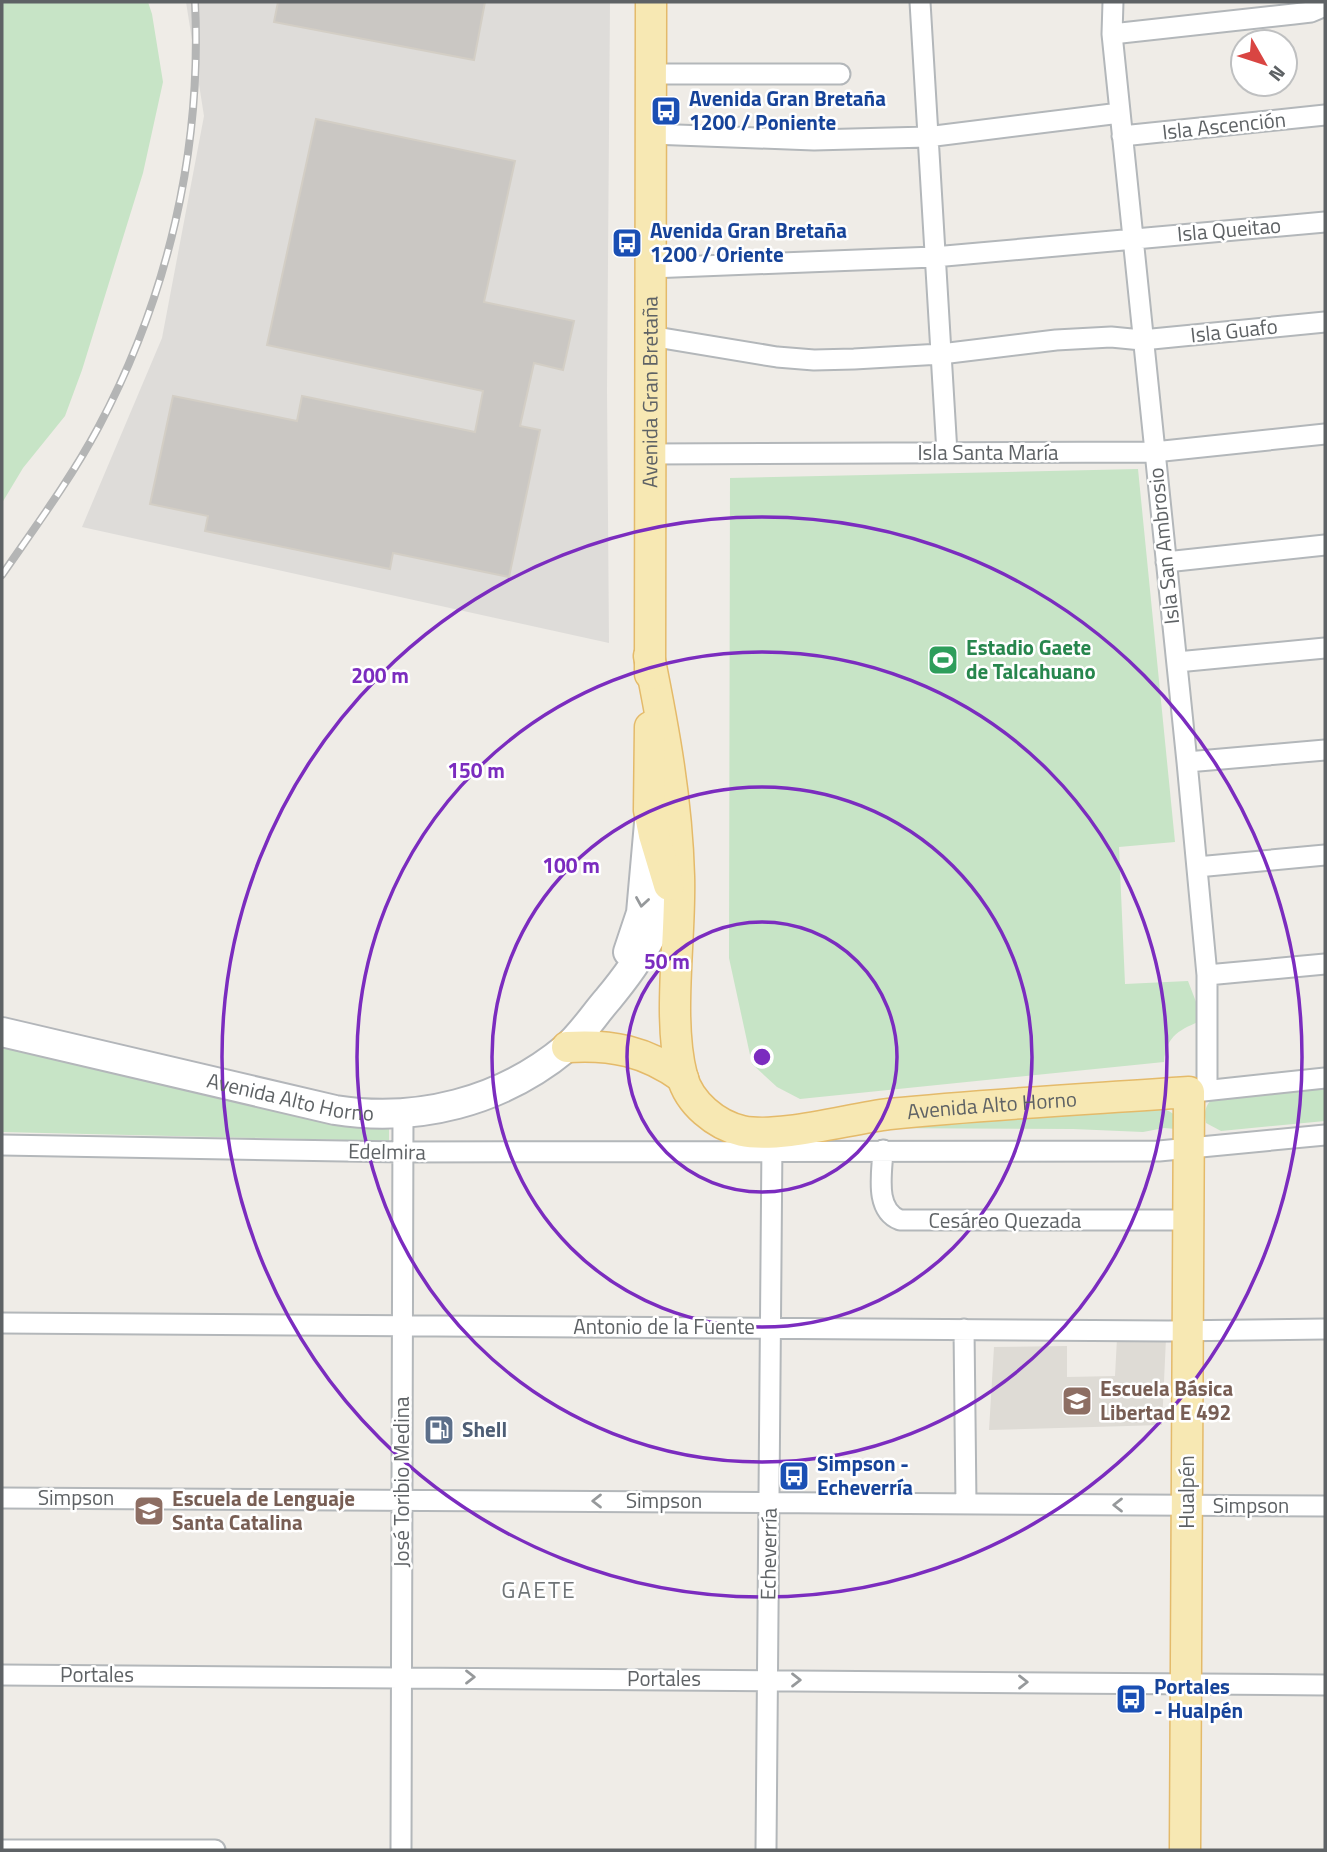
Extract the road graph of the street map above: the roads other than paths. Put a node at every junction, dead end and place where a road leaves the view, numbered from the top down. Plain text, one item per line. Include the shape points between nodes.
1 (651, 2) edge
2 (920, 2) edge
3 (1113, 2) edge
4 (1325, 6) edge
5 (1112, 34) junction
6 (651, 74) junction
7 (840, 74) dead end
8 (1120, 113) junction
9 (1325, 115) edge
10 (651, 134) junction
11 (927, 136) junction
12 (1122, 136) junction
13 (1325, 222) edge
14 (1132, 239) junction
15 (934, 257) junction
16 (650, 268) junction
17 (1325, 322) edge
18 (650, 335) junction
19 (1142, 340) junction
20 (941, 354) junction
21 (1325, 434) edge
22 (1154, 452) junction
23 (947, 453) junction
24 (650, 454) junction
25 (1325, 545) edge
26 (1166, 562) junction
27 (1325, 648) edge
28 (649, 656) junction
29 (1177, 662) junction
30 (1325, 750) edge
31 (1187, 762) junction
32 (649, 810) junction
33 (677, 833) junction
34 (1325, 855) edge
35 (1197, 867) junction
36 (670, 887) junction
37 (679, 922) junction
38 (1325, 964) edge
39 (1207, 975) junction
40 (608, 999) junction
41 (2, 1032) edge
42 (567, 1046) junction
43 (683, 1078) junction
44 (1325, 1078) edge
45 (1198, 1091) junction
46 (403, 1114) junction
47 (1325, 1135) edge
48 (772, 1142) junction
49 (2, 1145) edge
50 (1189, 1148) junction
51 (883, 1150) junction
52 (403, 1152) junction
53 (1188, 1220) junction
54 (2, 1323) edge
55 (403, 1325) junction
56 (771, 1328) junction
57 (964, 1329) junction
58 (1325, 1329) edge
59 (1188, 1331) junction
60 (2, 1498) edge
61 (402, 1499) junction
62 (769, 1502) junction
63 (966, 1504) junction
64 (1186, 1506) junction
65 (1325, 1506) edge
66 (2, 1675) edge
67 (402, 1676) junction
68 (768, 1679) junction
69 (1185, 1683) junction
70 (1325, 1685) edge
71 (2, 1850) edge
72 (215, 1850) edge
73 (401, 1850) edge
74 (766, 1850) edge
75 (1185, 1850) edge

1 - 6 main road, Avenida Gran Bretaña
2 - 11 street
3 - 5 street, Isla San Ambrosio
4 - 5 street via 1311,12
5 - 8 street, Isla San Ambrosio
6 - 7 street
6 - 10 main road, Avenida Gran Bretaña
8 - 11 street
8 - 12 street, Isla San Ambrosio
9 - 12 street, Isla Ascención
10 - 11 street via 814,140
10 - 16 main road, Avenida Gran Bretaña
11 - 15 street
12 - 14 street, Isla San Ambrosio
13 - 14 street, Isla Queitao
14 - 15 street, Isla Queitao
14 - 19 street, Isla San Ambrosio
15 - 16 street, Isla Queitao
15 - 20 street
16 - 18 main road, Avenida Gran Bretaña
17 - 19 street, Isla Guafo
18 - 20 street, Isla Guafo via 814,360
18 - 24 main road, Avenida Gran Bretaña
19 - 20 street, Isla Guafo via 1056,340
19 - 22 street, Isla San Ambrosio
20 - 23 street
21 - 22 street, Isla Santa María
22 - 23 street, Isla Santa María
22 - 26 street, Isla San Ambrosio
23 - 24 street, Isla Santa María
24 - 28 main road, Avenida Gran Bretaña
25 - 26 street
26 - 29 street, Isla San Ambrosio
27 - 29 street
28 - 32 main road, Avenida Gran Bretaña
28 - 33 main road, Avenida Gran Bretaña via 670,761
29 - 31 street, Isla San Ambrosio
30 - 31 street
31 - 35 street, Isla San Ambrosio
32 - 36 main road
32 -> 40 main road, Avenida Gran Bretaña via 641,914
33 - 36 main road, Avenida Gran Bretaña
33 - 37 main road, Avenida Gran Bretaña
34 - 35 street
35 - 39 street, Isla San Ambrosio
36 - 37 main road, Avenida Gran Bretaña
36 - 40 main road, Avenida Gran Bretaña via 649,942
37 - 43 main road, Avenida Gran Bretaña via 677,1013
38 - 39 street
39 - 45 street, Isla San Ambrosio
40 - 42 main road, Avenida Gran Bretaña
41 - 46 main road, Avenida Alto Horno via 335,1110
42 - 43 main road via 633,1051
42 - 46 main road, Avenida Alto Horno via 491,1093 444,1108
43 - 48 main road, Avenida Alto Horno via 696,1102 718,1121
44 - 45 street, Avenida Alto Horno
45 - 48 main road, Avenida Alto Horno via 888,1115
45 - 50 main road, Hualpén
46 - 52 street, José Toribio Medina
47 - 50 street, Avenida Alto Horno
48 - 51 street, Avenida Alto Horno
48 - 52 street, Edelmira
48 - 56 street, Echeverría
49 - 52 street, Edelmira
50 - 51 street, Avenida Alto Horno
50 - 53 main road, Hualpén
51 - 53 street, Cesáreo Quezada via 883,1204 900,1220
52 - 55 street, José Toribio Medina
53 - 59 main road, Hualpén
54 - 55 street, Antonio de la Fuente
55 - 56 street, Antonio de la Fuente
55 - 61 street, José Toribio Medina
56 - 57 street, Antonio de la Fuente
56 - 62 street, Echeverría
57 - 59 street, Antonio de la Fuente
57 - 63 street
58 - 59 street, Antonio de la Fuente
59 - 64 main road, Hualpén
60 - 61 street, Simpson
62 -> 61 street, Simpson
61 - 67 street, José Toribio Medina
62 - 63 street, Simpson
62 - 68 street, Echeverría
64 -> 63 street, Simpson
64 - 65 street, Simpson
64 - 69 main road, Hualpén
66 - 67 street, Portales
67 -> 68 street, Portales
67 - 73 street, José Toribio Medina
68 -> 69 street, Portales
68 - 74 street, Echeverría
69 - 70 street, Portales
69 - 75 main road, Hualpén
71 - 72 street

